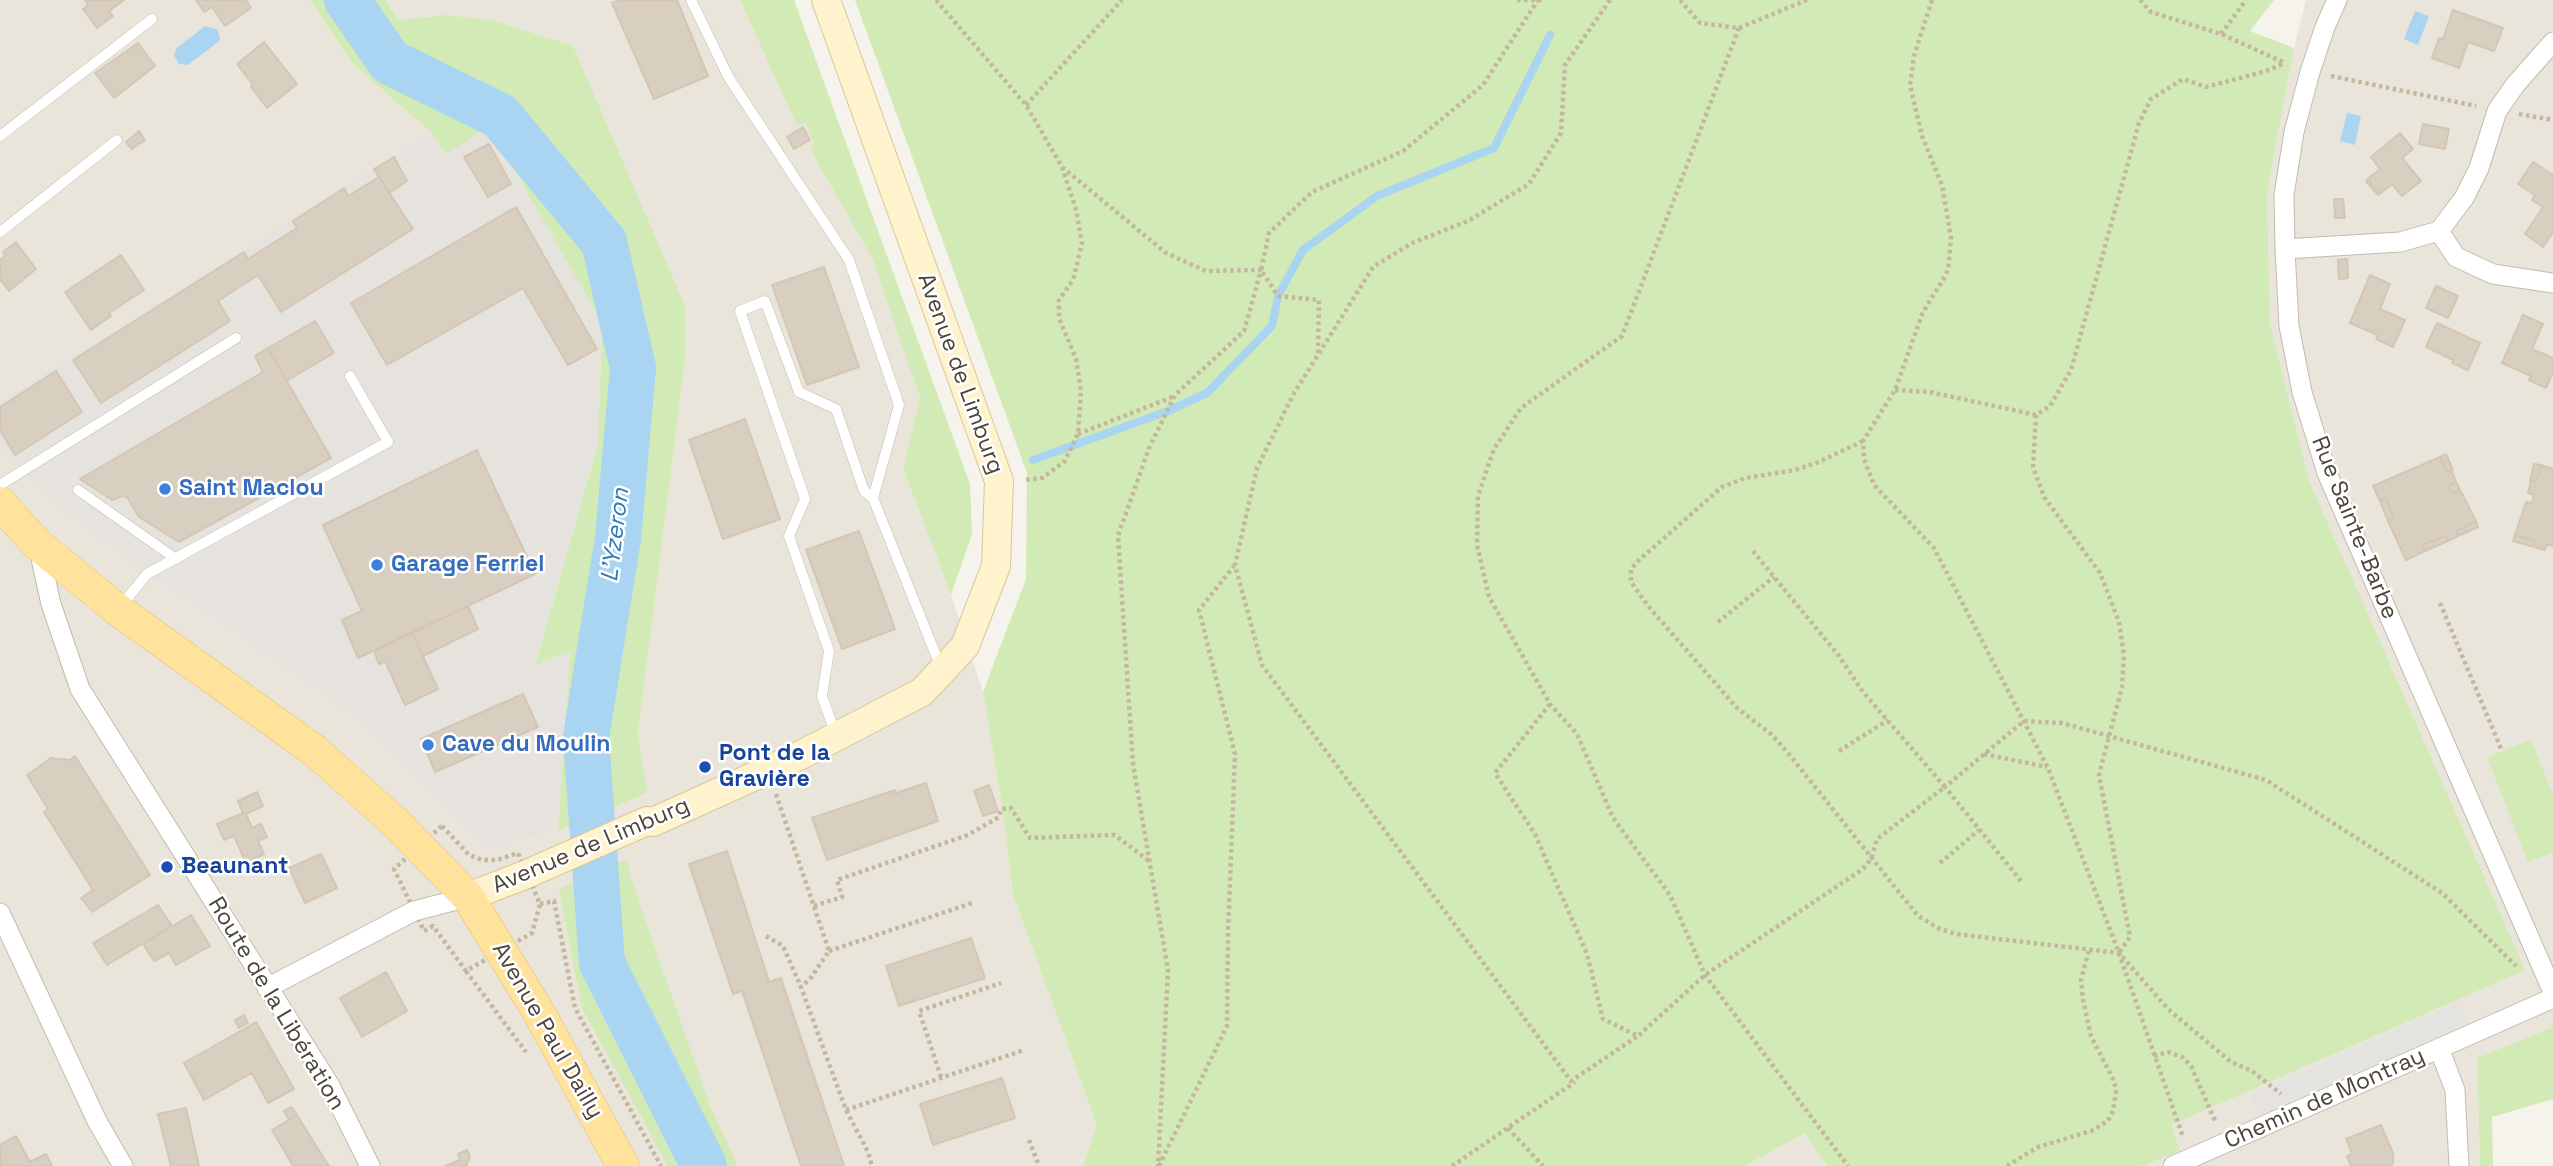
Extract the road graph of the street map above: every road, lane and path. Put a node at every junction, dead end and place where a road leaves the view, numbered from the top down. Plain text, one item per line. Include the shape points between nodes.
1 (691, 0) edge
2 (826, 0) edge
3 (936, 0) edge
4 (1122, 0) edge
5 (1517, 0) edge
6 (1539, 0) edge
7 (1610, 0) edge
8 (1680, 0) edge
9 (1807, 0) edge
10 (1932, 0) edge
11 (2140, 0) edge
12 (2246, 0) edge
13 (2337, 0) edge
14 (152, 19) dead end
15 (1740, 28) junction
16 (2221, 34) junction
17 (2553, 42) edge
18 (2285, 63) junction
19 (2310, 72) junction
20 (1026, 105) junction
21 (2497, 111) junction
22 (2553, 120) edge
23 (0, 136) edge
24 (117, 140) dead end
25 (1062, 167) junction
26 (2439, 231) junction
27 (0, 232) edge
28 (2285, 249) junction
29 (1261, 270) junction
30 (2553, 283) edge
31 (236, 338) dead end
32 (1318, 356) junction
33 (350, 376) dead end
34 (1895, 390) junction
35 (1175, 396) junction
36 (2036, 415) junction
37 (1078, 434) junction
38 (1863, 441) junction
39 (999, 481) junction
40 (0, 485) edge
41 (78, 490) dead end
42 (873, 498) junction
43 (0, 503) edge
44 (37, 544) junction
45 (1752, 550) dead end
46 (176, 559) junction
47 (1235, 565) junction
48 (1774, 577) junction
49 (2440, 603) dead end
50 (118, 610) junction
51 (1718, 622) dead end
52 (942, 671) junction
53 (1550, 704) junction
54 (1888, 720) junction
55 (2024, 721) junction
56 (836, 736) junction
57 (2108, 736) junction
58 (1839, 751) dead end
59 (2502, 751) dead end
60 (1984, 754) junction
61 (2048, 768) junction
62 (744, 781) junction
63 (1945, 787) junction
64 (1979, 830) junction
65 (1871, 859) junction
66 (1150, 861) junction
67 (1940, 863) dead end
68 (2021, 881) dead end
69 (468, 897) junction
70 (975, 902) dead end
71 (540, 904) dead end
72 (814, 906) junction
73 (0, 913) edge
74 (766, 936) dead end
75 (2089, 950) junction
76 (829, 951) junction
77 (2119, 953) junction
78 (2542, 965) junction
79 (466, 971) dead end
80 (1705, 975) junction
81 (1000, 983) dead end
82 (801, 987) junction
83 (267, 988) junction
84 (2553, 992) edge
85 (2553, 999) edge
86 (1638, 1037) junction
87 (2439, 1048) junction
88 (1024, 1050) dead end
89 (528, 1055) dead end
90 (2154, 1056) junction
91 (941, 1077) junction
92 (846, 1110) junction
93 (2300, 1110) junction
94 (1508, 1128) junction
95 (1029, 1140) dead end
96 (2225, 1143) junction
97 (2185, 1163) edge
98 (123, 1166) edge
99 (370, 1166) edge
100 (624, 1166) edge
101 (661, 1166) edge
102 (872, 1166) edge
103 (1039, 1166) edge
104 (1158, 1166) edge
105 (1452, 1166) edge
106 (1543, 1166) edge
107 (1848, 1166) edge
108 (2007, 1166) edge
109 (2459, 1166) edge

1 - 42 lane via 729,78 849,260 899,405
2 - 39 street, Avenue de Limburg
3 - 20 path
4 - 20 path
5 - 6 path
6 - 29 path via 1483,85 1403,151 1312,192 1269,233
7 - 32 path via 1565,65 1562,133 1529,184 1468,222 1412,243 1373,267
8 - 15 path via 1700,23
9 - 15 path
10 - 34 path via 1910,85 1922,136 1942,185 1951,238 1949,263 1923,312
11 - 16 path via 2151,12
12 - 16 path
13 - 19 street, Rue Sainte-Barbe
14 - 23 lane
15 - 53 path via 1622,336 1521,408 1494,449 1478,496 1477,545 1489,597
16 - 18 path
17 - 21 street
18 - 19 path
18 - 36 path via 2206,87 2183,79 2151,99 2138,123 2071,370 2050,407
19 - 21 path
19 - 28 street, Rue Sainte-Barbe via 2284,195
20 - 25 path
21 - 22 path
21 - 26 street via 2479,168
24 - 27 lane
25 - 29 path via 1166,253 1206,271
25 - 37 path via 1082,244 1073,280 1059,300 1059,318 1076,359 1081,391
26 - 28 street via 2400,242
26 - 30 street via 2456,257 2493,274
28 - 78 street, Rue Sainte-Barbe via 2289,326 2302,392 2327,474
29 - 32 path via 1278,296 1319,300
29 - 35 path via 1244,331
31 - 40 lane
32 - 47 path via 1256,468
33 - 46 lane via 388,442
34 - 36 path via 1930,392
34 - 38 path
35 - 37 path
35 - 66 path via 1149,448 1118,536 1133,764
36 - 57 path via 2033,467 2044,497 2100,573 2119,622 2122,687
37 - 39 path via 1064,462 1042,478
38 - 55 path via 1874,485 1934,548
38 - 65 path via 1795,470 1745,478 1722,487 1638,561 1631,569 1631,582 1737,708 1788,752
39 - 52 street, Avenue de Limburg via 996,566 965,646
41 - 46 lane
42 - 52 lane
42 - 56 lane via 864,491 836,409 799,392 765,301 740,311 804,499 789,536 829,651 821,696
43 - 44 main road, Route de la Libération
44 - 50 main road, Route de la Libération
44 - 83 street, Route de la Libération via 51,604 80,690
45 - 48 path
46 - 50 lane via 147,574
47 - 86 path via 1262,665 1571,1081
47 - 104 path via 1199,610 1235,754 1227,1026
48 - 51 path
48 - 54 path
49 - 59 path
50 - 69 main road, Route de la Libération via 315,751 397,823
52 - 56 street, Avenue de Limburg via 922,692
53 - 80 path via 1577,734 1613,818 1670,895
53 - 86 path via 1495,772 1535,834 1587,954 1603,1019
54 - 58 path
54 - 63 path
55 - 57 path via 2062,723
55 - 60 path
55 - 61 path
56 - 62 street, Avenue de Limburg
57 - 77 path via 2099,775 2130,937
57 - 78 path via 2266,780 2442,893 2517,967
60 - 61 path
60 - 63 path
61 - 77 path
62 - 69 street, Avenue de Limburg
62 - 72 path via 753,801 776,792
63 - 64 path
63 - 65 path via 1877,839
64 - 67 path
64 - 68 path
65 - 75 path via 1918,916 1940,929
65 - 80 path via 1863,869
66 - 72 path via 1115,835 1030,838 1011,808 1001,809 999,817 968,835 837,880 842,897
66 - 104 path via 1168,970
69 - 83 street, Avenue de Limburg via 414,911
69 - 100 main road, Avenue Paul Dailly
70 - 76 path
71 - 101 path via 554,901 575,1008
72 - 76 path
73 - 98 street via 97,1121
74 - 82 path via 783,946
75 - 77 path
75 - 108 path via 2081,980 2083,1000 2091,1036 2114,1081 2113,1111 2108,1121 2091,1131 2038,1147
76 - 82 path
77 - 90 path
77 - 93 path via 2168,1009 2231,1062 2252,1071
78 - 84 street, Rue Sainte-Barbe
79 - 89 path
80 - 86 path
80 - 107 path
81 - 91 path via 919,1011
82 - 92 path
83 - 99 street, Route de la Libération via 329,1084
85 - 87 street, Chemin de Montray
86 - 94 path
87 - 93 street, Chemin de Montray
87 - 109 street, Chemin de Montray via 2455,1090
88 - 91 path
90 - 96 path via 2168,1052 2191,1066
90 - 97 path
91 - 92 path
92 - 102 path
93 - 96 street, Chemin de Montray
94 - 105 path
94 - 106 path
95 - 103 path
96 - 97 street, Chemin de Montray

